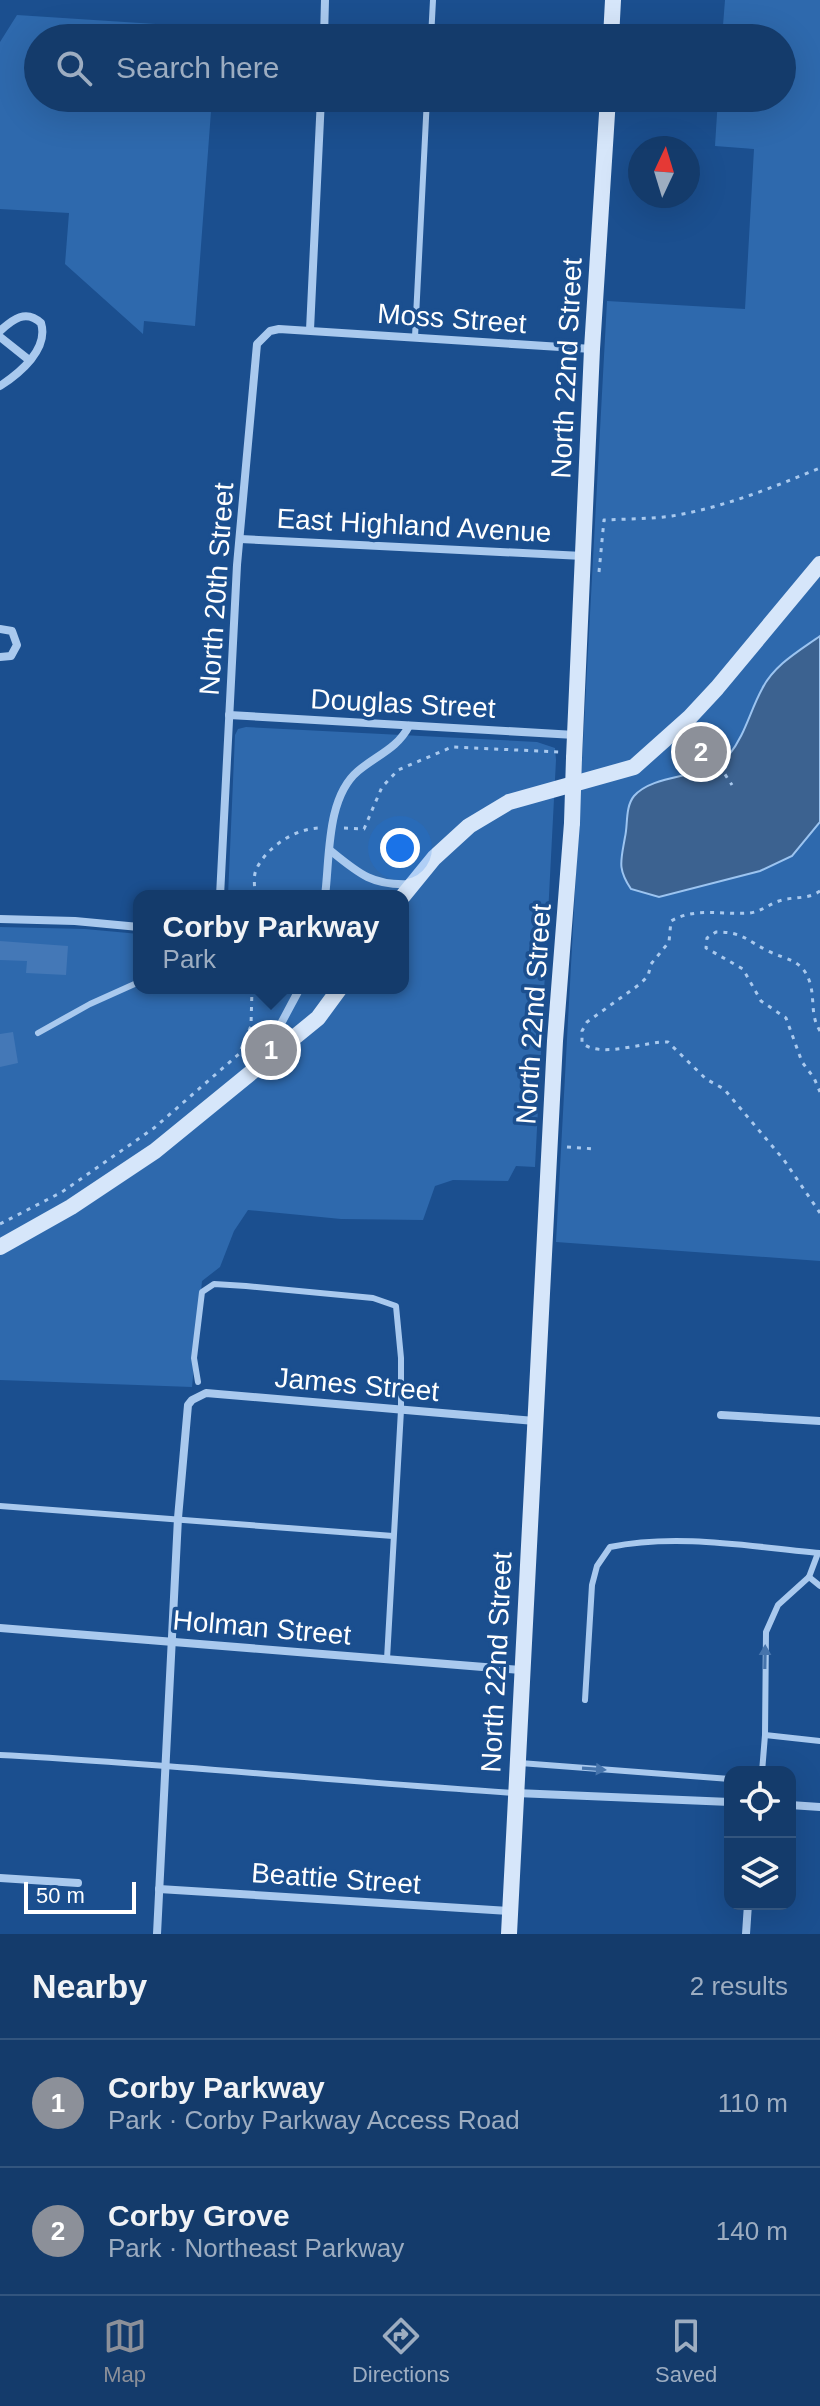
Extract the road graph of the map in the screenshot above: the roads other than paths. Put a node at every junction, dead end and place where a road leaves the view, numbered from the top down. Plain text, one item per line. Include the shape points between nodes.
1 (325, 0) edge
2 (433, 0) edge
3 (613, 0) edge
4 (324, 24) edge
5 (432, 24) edge
6 (612, 24) edge
7 (320, 112) edge
8 (426, 112) edge
9 (607, 112) edge
10 (310, 330) junction
11 (0, 334) edge
12 (415, 337) junction
13 (592, 349) junction
14 (29, 360) junction
15 (0, 386) edge
16 (240, 539) junction
17 (585, 556) junction
18 (820, 564) edge
19 (0, 629) edge
20 (0, 657) edge
21 (229, 715) junction
22 (409, 726) junction
23 (575, 748) junction
24 (331, 851) junction
25 (220, 890) edge
26 (326, 890) edge
27 (407, 890) edge
28 (0, 919) edge
29 (133, 926) edge
30 (133, 985) edge
31 (297, 994) edge
32 (336, 994) edge
33 (38, 1033) dead end
34 (265, 1061) junction
35 (0, 1247) edge
36 (198, 1382) dead end
37 (401, 1410) junction
38 (721, 1415) dead end
39 (536, 1421) junction
40 (820, 1421) edge
41 (0, 1506) edge
42 (178, 1518) junction
43 (393, 1536) junction
44 (819, 1553) edge
45 (809, 1577) junction
46 (820, 1586) edge
47 (0, 1628) edge
48 (172, 1641) junction
49 (387, 1659) junction
50 (521, 1670) junction
51 (585, 1700) dead end
52 (765, 1735) junction
53 (820, 1741) edge
54 (0, 1755) edge
55 (517, 1763) junction
56 (165, 1765) junction
57 (762, 1766) edge
58 (724, 1779) edge
59 (515, 1793) junction
60 (724, 1802) edge
61 (796, 1805) edge
62 (820, 1807) edge
63 (0, 1878) edge
64 (78, 1883) dead end
65 (159, 1889) junction
66 (748, 1910) edge
67 (510, 1911) junction
68 (157, 1934) edge
69 (509, 1934) edge
70 (746, 1934) edge

1 - 4 street
2 - 5 lane
3 - 6 street
7 - 10 street
8 - 12 lane
9 - 13 street, North 22nd Street
10 - 12 street, Moss Street
10 - 16 street, North 20th Street via 270,331 257,344
11 - 14 street
11 - 14 street via 19,316 34,316 41,323 42,342
12 - 13 street, Moss Street
13 - 17 street, North 22nd Street
14 - 15 street
16 - 17 street, East Highland Avenue
16 - 21 street, North 20th Street
17 - 23 street, North 22nd Street
18 - 27 street via 717,688 655,750 625,771 509,802 469,826
19 - 20 street via 12,631 17,645 11,656
21 - 22 street, Douglas Street
21 - 25 street, North 20th Street
22 - 23 street, Douglas Street
22 - 24 street via 402,740 358,771 345,787 336,805
23 - 39 street, North 22nd Street, bridge
24 - 26 street
24 - 27 street via 372,880
28 - 29 street
30 - 33 lane
31 - 34 street
32 - 34 street via 318,1018
34 - 35 street via 155,1151
36 - 37 lane via 196,1336 207,1287 373,1298 396,1306
37 - 39 street, James Street
37 - 42 street, James Street via 206,1393 192,1400 185,1414
37 - 43 lane
38 - 40 street
39 - 50 street, North 22nd Street
41 - 42 lane
42 - 43 lane
42 - 48 street
43 - 49 lane
44 - 45 lane
44 - 51 lane via 775,1546 639,1541 610,1547 592,1585
45 - 46 lane
52 -> 45 lane via 766,1632 778,1605
47 - 48 street, Holman Street
48 - 49 street, Holman Street
48 - 56 street
49 - 50 street, Holman Street
50 - 55 street, North 22nd Street
52 - 53 lane
52 - 57 lane
54 - 56 lane
55 -> 58 lane
55 - 59 street, North 22nd Street
56 - 59 lane
56 - 65 street
59 - 60 street
59 - 67 street, North 22nd Street
61 - 62 street
63 - 64 street
65 - 67 street, Beattie Street
65 - 68 street
66 - 70 street
67 - 69 street, North 22nd Street

